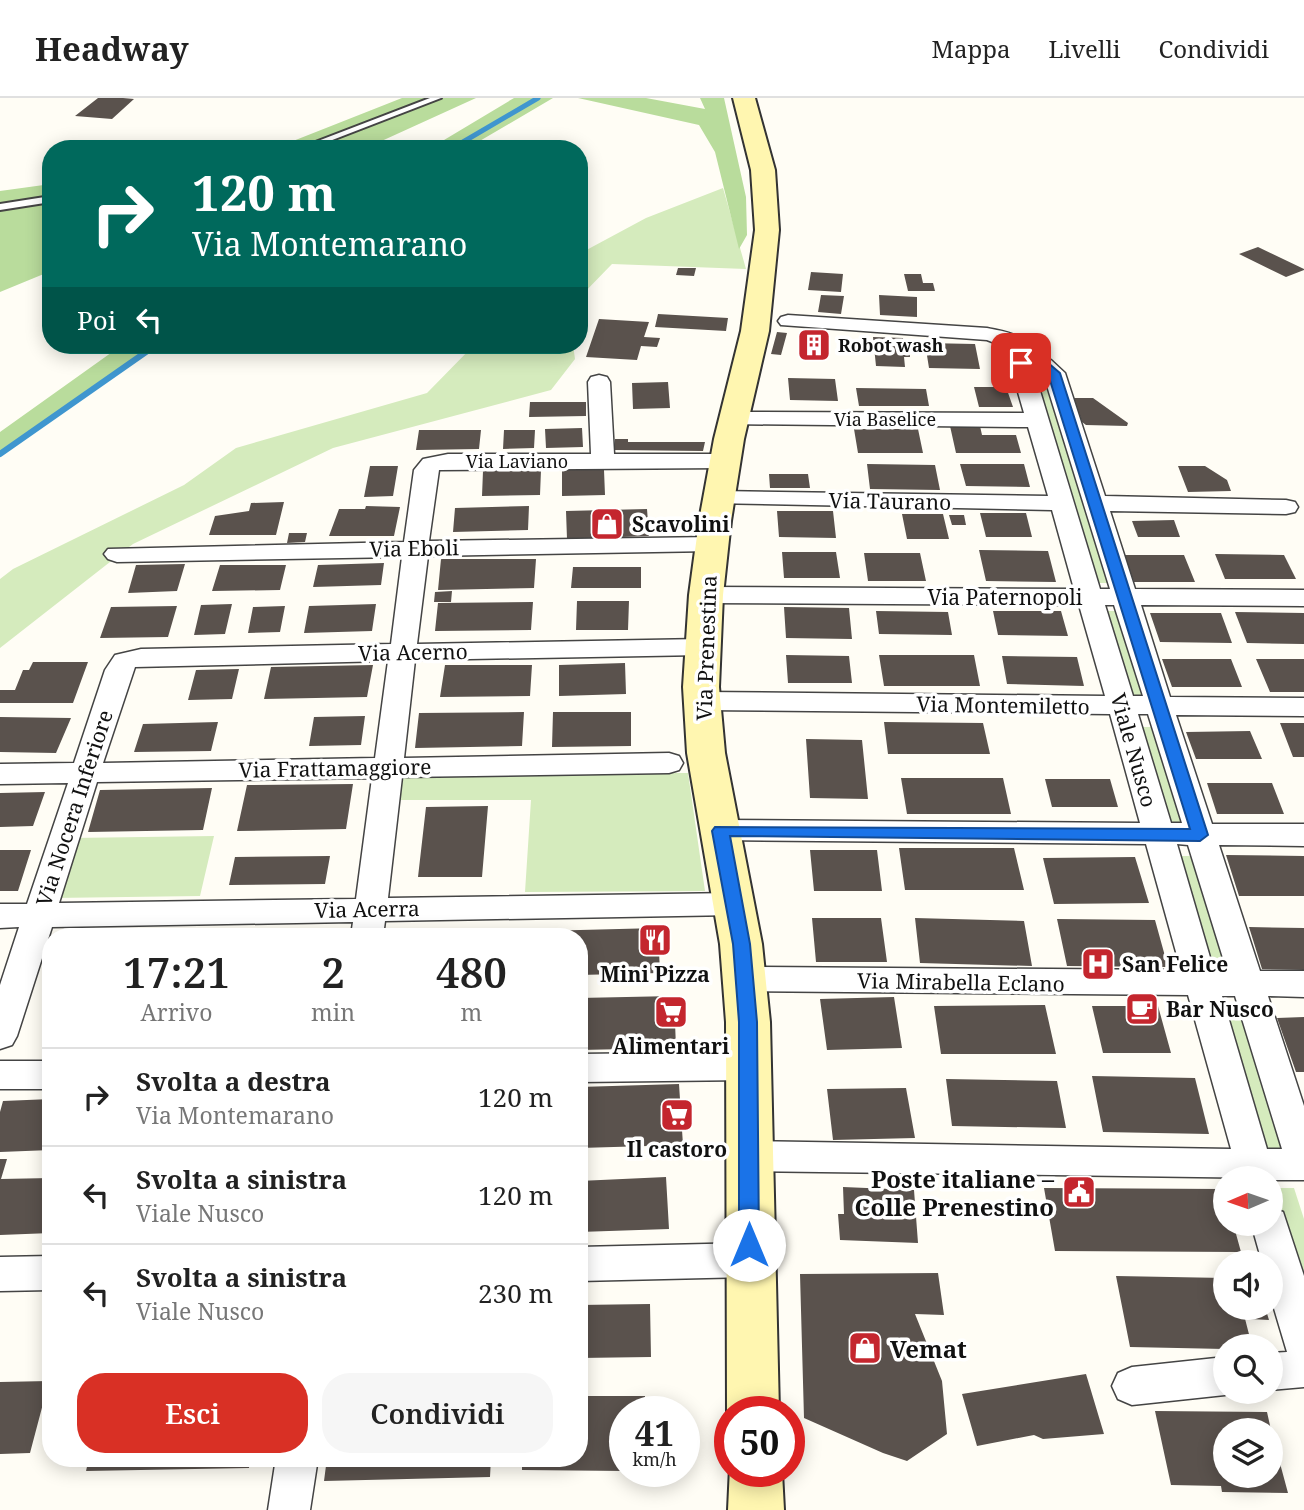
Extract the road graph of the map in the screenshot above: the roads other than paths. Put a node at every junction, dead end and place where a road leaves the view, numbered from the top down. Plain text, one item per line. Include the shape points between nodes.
1 (437, 98) edge
2 (744, 98) edge
3 (324, 140) edge
4 (42, 200) edge
5 (0, 207) edge
6 (788, 321) dead end
7 (1014, 351) junction
8 (599, 382) dead end
9 (734, 419) junction
10 (1037, 420) junction
11 (603, 461) junction
12 (725, 461) junction
13 (719, 498) junction
14 (1061, 503) junction
15 (1096, 503) junction
16 (1286, 507) dead end
17 (712, 544) junction
18 (416, 548) junction
19 (117, 554) dead end
20 (706, 595) junction
21 (1126, 597) junction
22 (1090, 598) junction
23 (1304, 598) edge
24 (702, 647) junction
25 (404, 652) junction
26 (125, 661) joint
27 (702, 701) junction
28 (1122, 706) junction
29 (1160, 706) junction
30 (1304, 707) edge
31 (669, 763) dead end
32 (388, 768) junction
33 (86, 773) junction
34 (0, 774) edge
35 (720, 831) junction
36 (1158, 835) junction
37 (1200, 835) junction
38 (1304, 835) edge
39 (734, 904) junction
40 (39, 915) junction
41 (0, 916) edge
42 (369, 923) edge
43 (745, 979) junction
44 (1202, 984) junction
45 (1249, 984) junction
46 (1304, 984) edge
47 (0, 1036) edge
48 (749, 1066) junction
49 (588, 1068) edge
50 (0, 1075) edge
51 (42, 1075) edge
52 (749, 1156) junction
53 (1304, 1163) edge
54 (1254, 1166) edge
55 (1283, 1166) edge
56 (1213, 1170) edge
57 (1274, 1236) edge
58 (749, 1260) junction
59 (588, 1264) edge
60 (42, 1273) edge
61 (0, 1274) edge
62 (1304, 1346) edge
63 (1304, 1368) edge
64 (1283, 1370) edge
65 (1213, 1377) edge
66 (1132, 1386) dead end
67 (753, 1396) edge
68 (296, 1467) edge
69 (755, 1487) edge
70 (289, 1510) edge
71 (740, 1510) edge
72 (756, 1510) edge

1 - 3 lane
2 - 9 main road, Via Prenestina via 763,170 767,223 757,316
4 - 5 lane
6 - 7 street via 987,334
7 - 10 street, Viale Nusco
7 - 15 street, Viale Nusco via 1054,373
8 - 11 street
9 - 10 street, Via Baselice
9 - 12 main road, Via Prenestina
10 - 14 street, Viale Nusco
11 - 12 street, Via Laviano
11 - 18 street, Via Laviano via 431,464 425,474
12 - 13 main road, Via Prenestina
13 - 14 street, Via Taurano
13 - 17 main road, Via Prenestina
14 - 22 street, Viale Nusco
15 - 16 street
15 - 21 street, Viale Nusco
17 - 18 street, Via Eboli
17 - 20 main road, Via Prenestina
18 - 19 street, Via Eboli
18 - 25 street
20 - 22 street, Via Paternopoli
20 - 24 main road, Via Prenestina
21 - 22 street, Via Paternopoli
21 - 23 street, Via Paternopoli
21 - 29 street, Viale Nusco
22 - 28 street, Viale Nusco
24 - 25 street, Via Acerno
24 - 27 main road, Via Prenestina
25 - 26 street, Via Acerno
25 - 32 street
26 - 33 street, Via Nocera Inferiore via 118,670
27 - 28 street, Via Montemiletto
27 - 35 main road, Via Prenestina
28 - 29 street, Via Montemiletto
28 - 36 street, Viale Nusco
29 - 30 street, Via Montemiletto
29 - 37 street, Viale Nusco
31 - 32 street, Via Frattamaggiore
32 - 33 street, Via Frattamaggiore
32 - 42 street
33 - 34 street, Via Frattamaggiore
33 - 40 street, Via Nocera Inferiore
35 - 36 street
35 - 39 main road, Via Prenestina
36 - 37 street
36 - 44 street, Viale Nusco
37 - 38 street
37 - 45 street, Viale Nusco
39 - 42 street, Via Acerra
39 - 43 main road, Via Prenestina
40 - 41 street, Via Acerra
40 - 42 street, Via Acerra
40 - 47 street, Via Nocera Inferiore
43 - 44 street, Via Mirabella Eclano
43 - 48 main road, Via Prenestina
44 - 45 street, Via Mirabella Eclano
44 - 54 street, Viale Nusco
45 - 46 street, Via Mirabella Eclano
45 - 53 street, Viale Nusco
48 - 49 street
48 - 52 main road, Via Prenestina
50 - 51 street
52 - 56 street
52 - 58 main road, Via Prenestina
53 - 55 street
57 - 62 street
58 - 59 street
58 - 67 main road, Via Prenestina
60 - 61 street
63 - 64 street
65 - 66 street
68 - 70 street
69 - 72 main road
71 - 72 street

